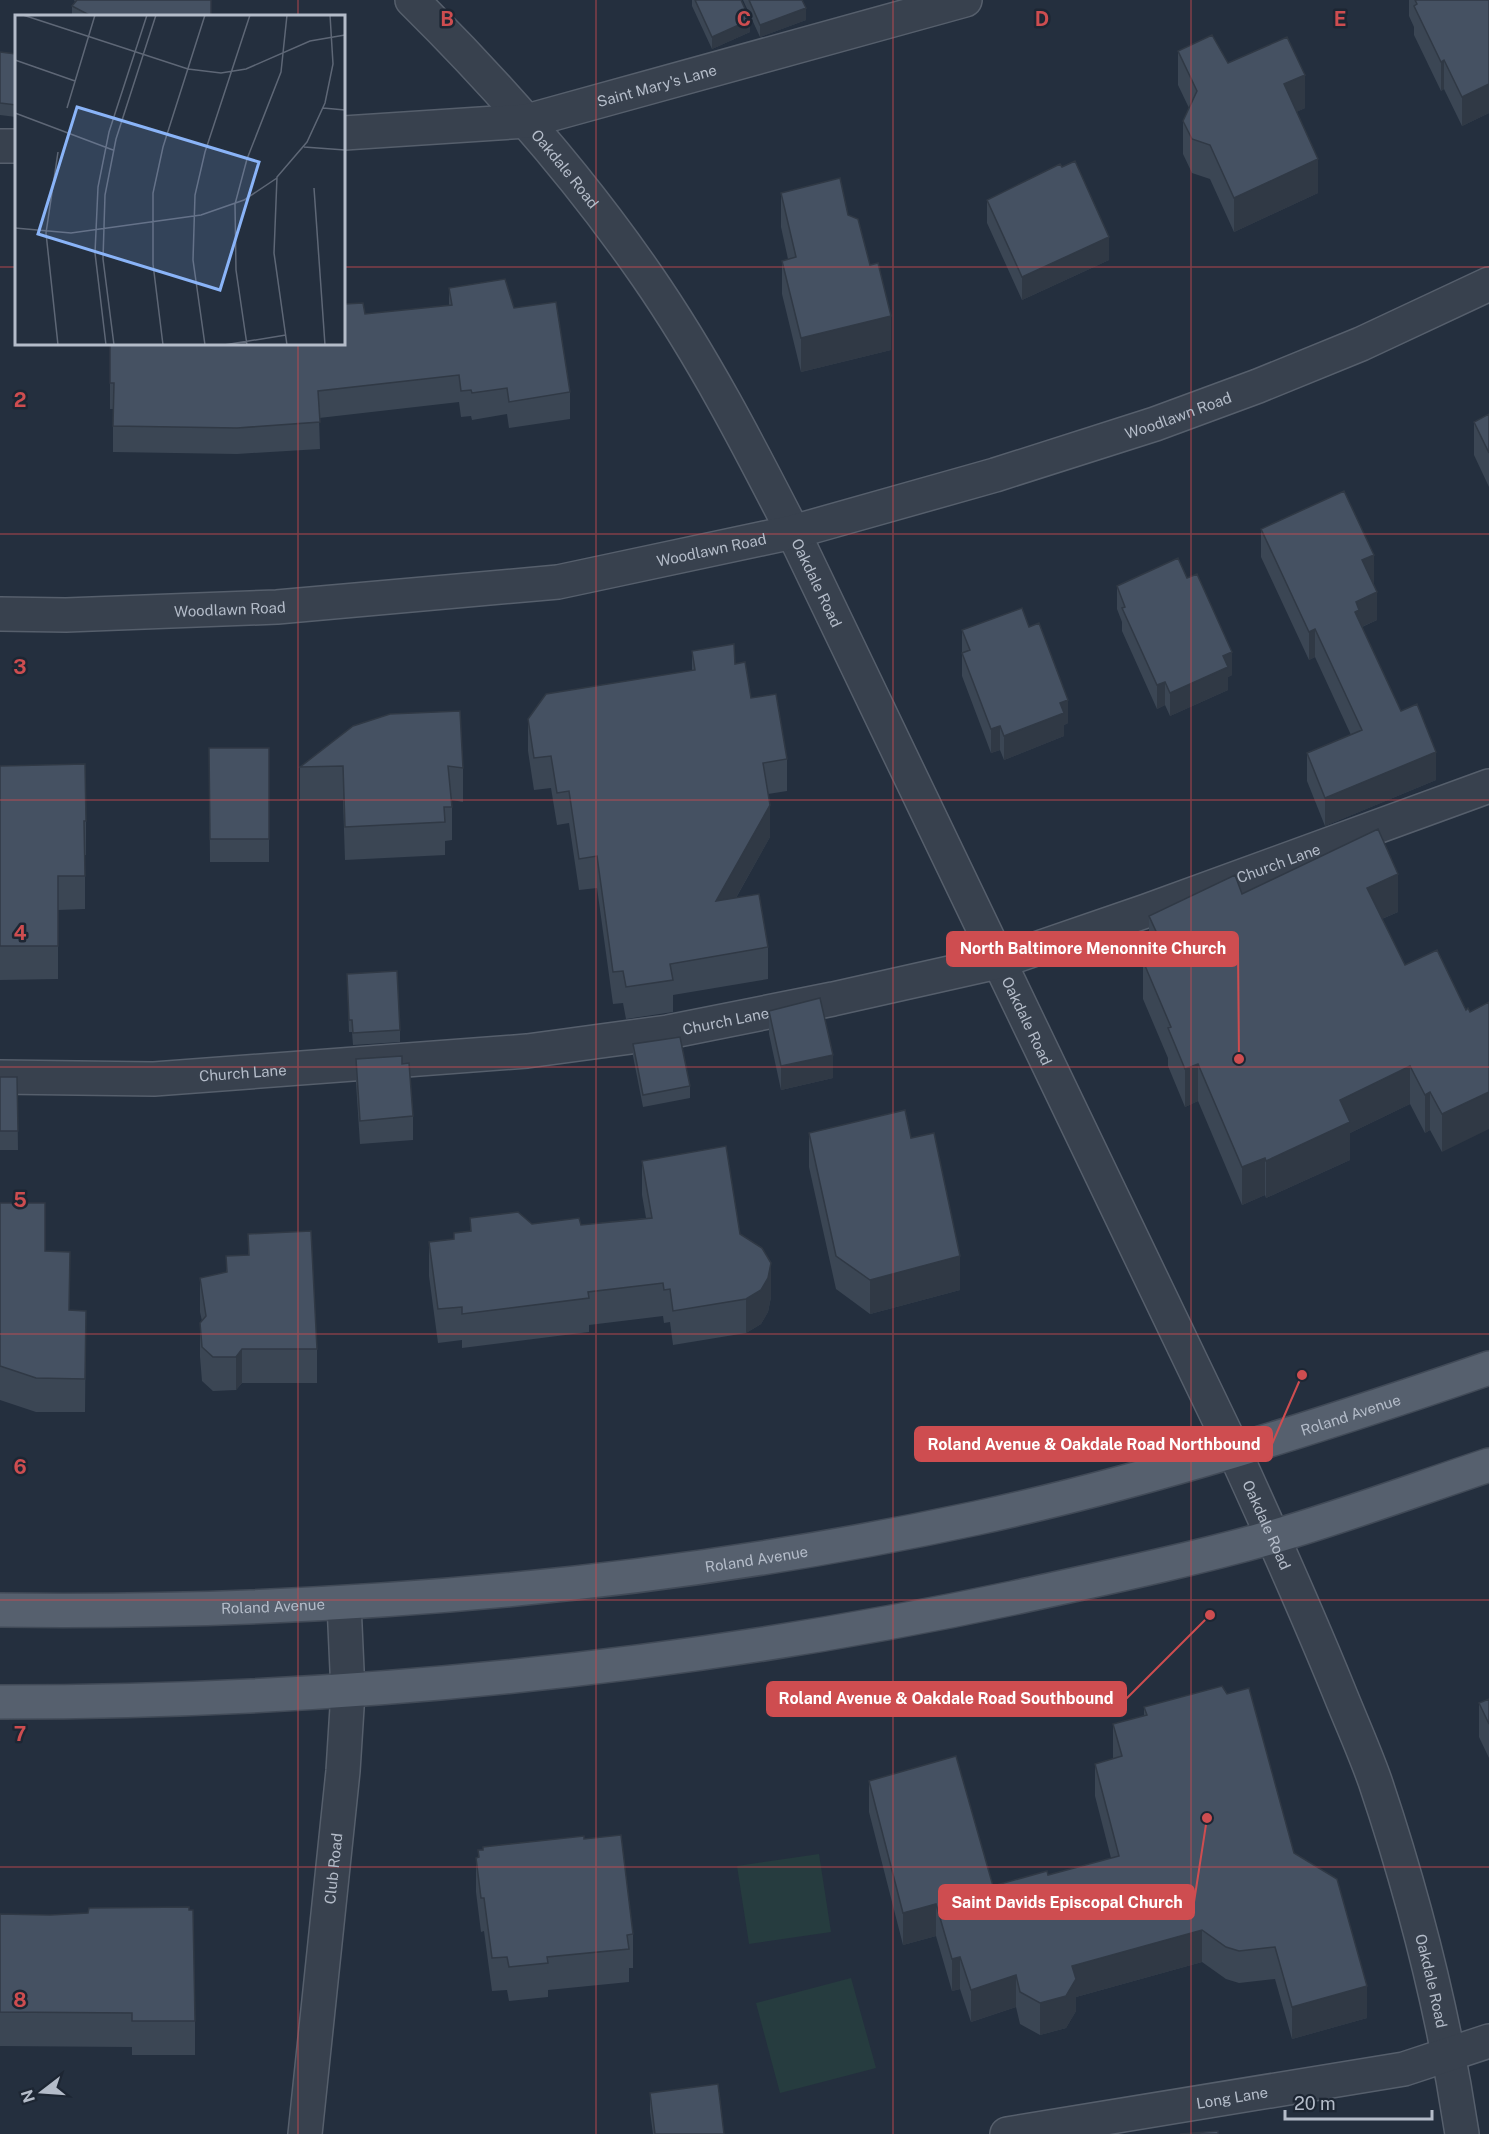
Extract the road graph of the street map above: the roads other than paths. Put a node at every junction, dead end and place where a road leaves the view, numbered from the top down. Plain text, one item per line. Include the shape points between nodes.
1 (411, 0) edge
2 (964, 0) edge
3 (527, 121) junction
4 (345, 133) edge
5 (0, 146) edge
6 (15, 147) edge
7 (1489, 284) edge
8 (793, 532) junction
9 (0, 614) edge
10 (1489, 786) edge
11 (998, 962) junction
12 (0, 1077) edge
13 (1489, 1368) edge
14 (1234, 1451) junction
15 (1489, 1465) edge
16 (1274, 1536) junction
17 (344, 1604) junction
18 (0, 1610) edge
19 (348, 1692) junction
20 (0, 1702) edge
21 (1489, 2041) edge
22 (1450, 2055) junction
23 (304, 2134) edge
24 (1007, 2134) edge
25 (1462, 2134) edge

1 - 3 street, Oakdale Road
2 - 3 street, Saint Mary's Lane
3 - 4 street, Saint Mary's Lane
3 - 8 street, Oakdale Road via 592,200 647,276 704,367
5 - 6 street
7 - 8 street, Woodlawn Road via 1361,344 1155,424 995,476
8 - 9 street, Woodlawn Road via 558,582 277,607
8 - 11 street, Oakdale Road
10 - 11 street, Church Lane
11 - 12 street, Church Lane via 669,1032 527,1051 154,1079
11 - 14 street, Oakdale Road
13 - 14 main road, Roland Avenue
14 - 16 street, Oakdale Road
14 - 17 main road, Roland Avenue via 979,1517 849,1542 571,1583
15 - 16 main road
16 - 19 main road via 1129,1573 792,1641 572,1672
16 - 22 street, Oakdale Road via 1375,1780 1428,1957
17 - 18 main road, Roland Avenue
17 - 19 street, Club Road
19 - 20 main road
19 - 23 street, Club Road
21 - 22 street, Long Lane
22 - 24 street, Long Lane via 1404,2069
22 - 25 street, Oakdale Road

